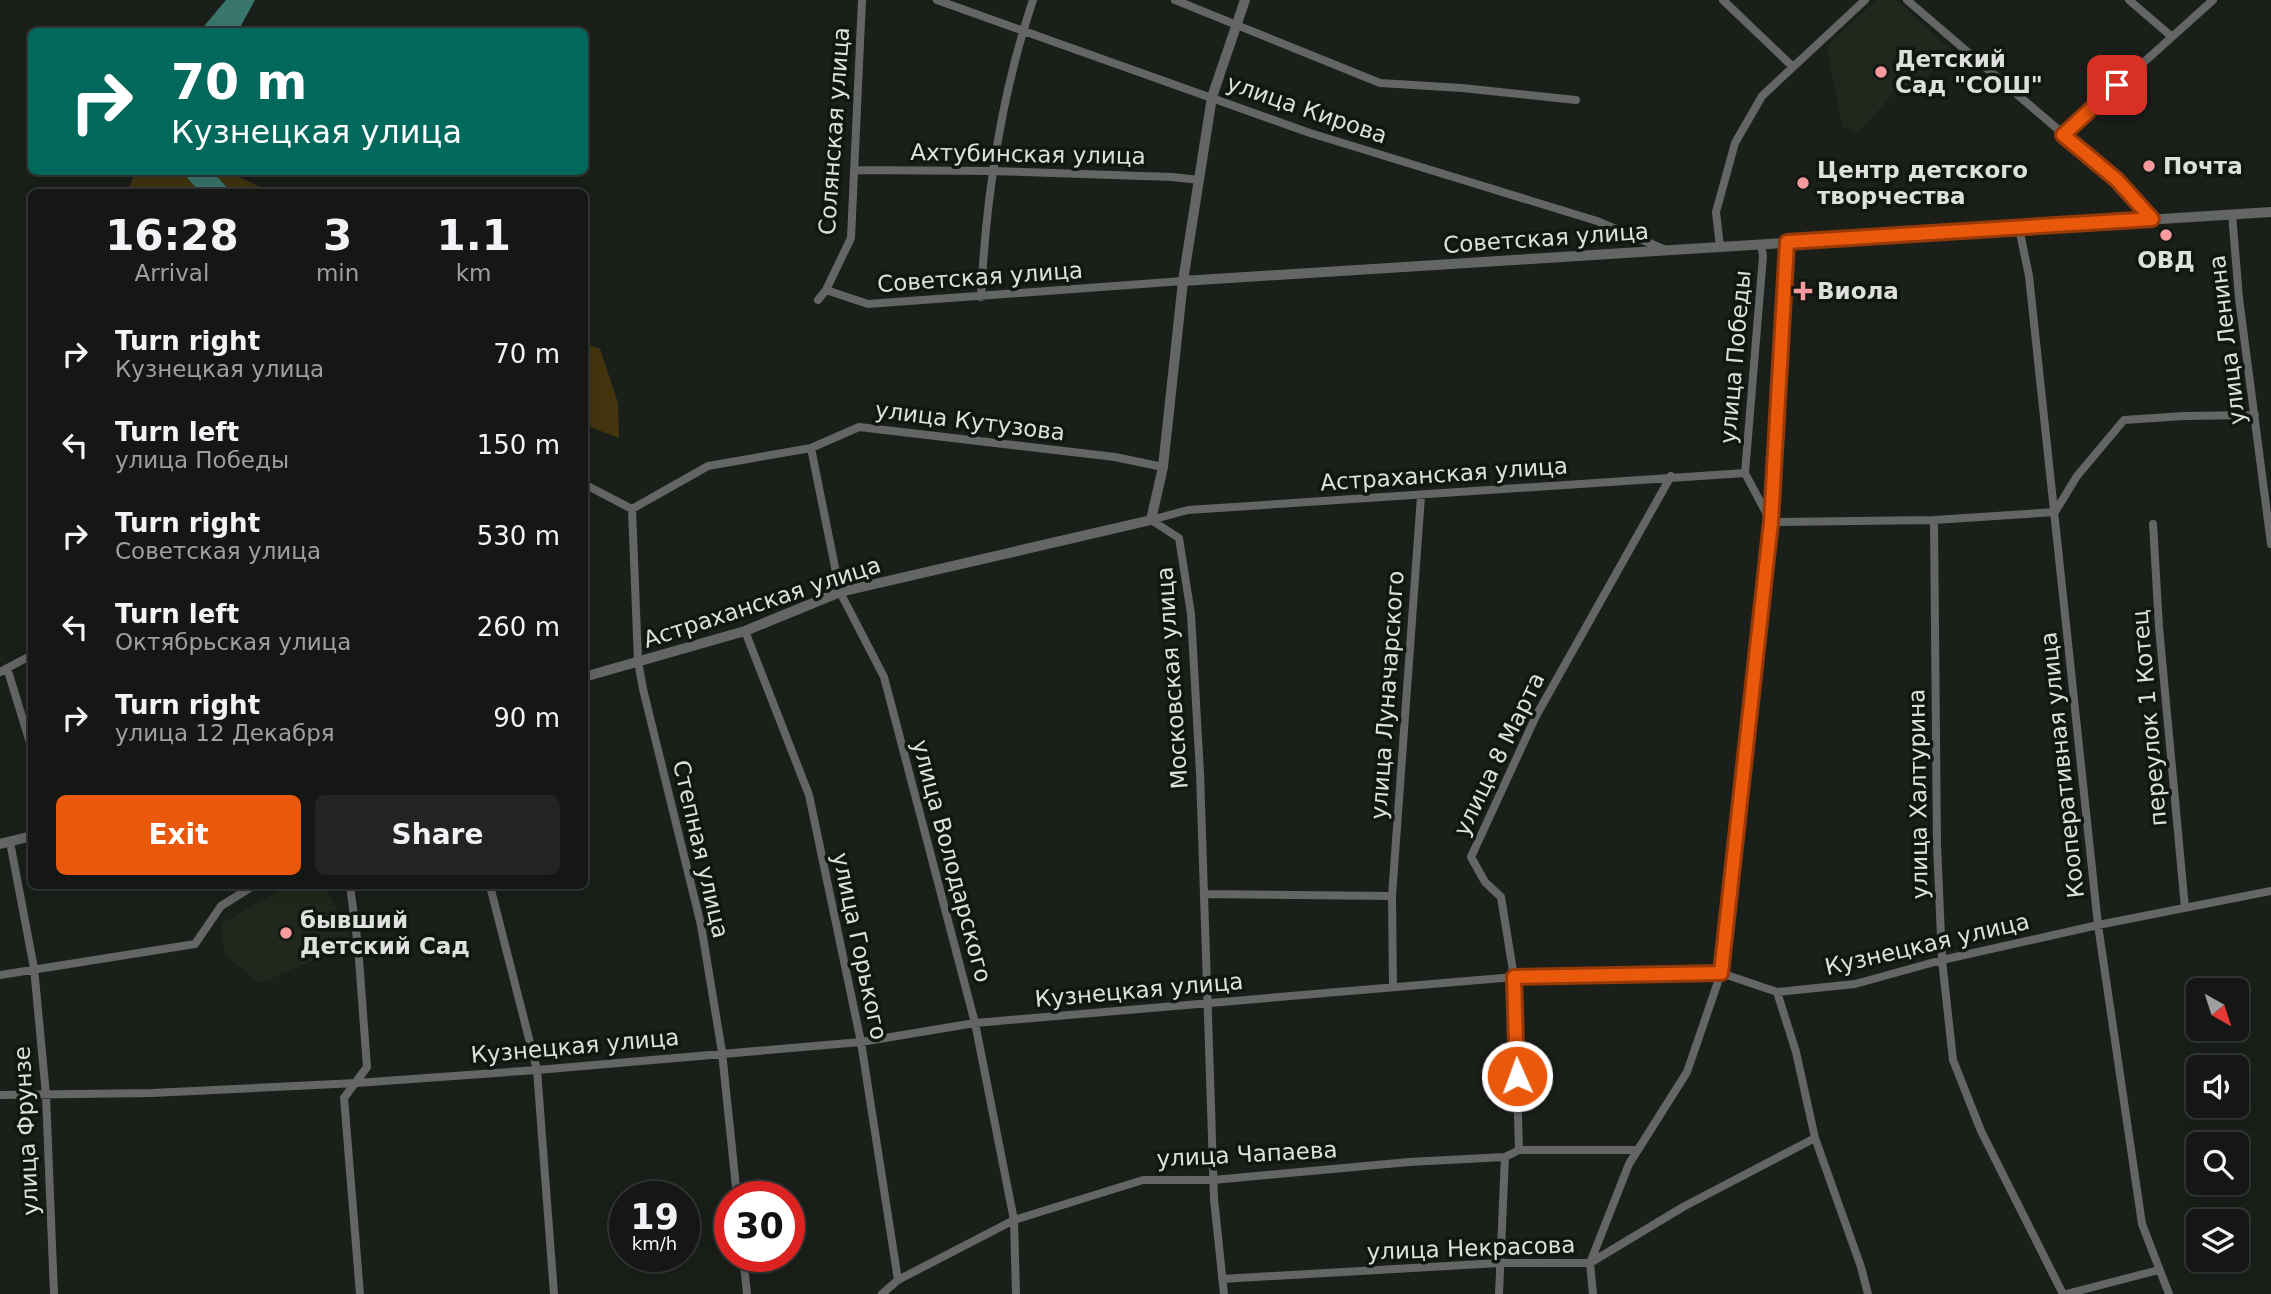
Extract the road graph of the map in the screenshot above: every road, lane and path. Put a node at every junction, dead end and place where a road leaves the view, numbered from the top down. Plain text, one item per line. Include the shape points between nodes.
1 (862, 0) edge
2 (937, 0) edge
3 (1033, 0) edge
4 (1175, 0) edge
5 (1245, 0) edge
6 (1723, 0) edge
7 (1866, 0) edge
8 (1907, 0) edge
9 (2129, 0) edge
10 (2213, 0) edge
11 (1237, 25) junction
12 (1023, 30) junction
13 (2171, 36) junction
14 (1793, 66) junction
15 (1212, 97) junction
16 (1576, 100) dead end
17 (2063, 135) junction
18 (856, 170) junction
19 (992, 171) junction
20 (1200, 180) junction
21 (2271, 212) edge
22 (2232, 214) junction
23 (2152, 219) junction
24 (2019, 228) junction
25 (1787, 242) junction
26 (1761, 244) junction
27 (1720, 247) junction
28 (1666, 250) junction
29 (1183, 281) junction
30 (826, 290) junction
31 (981, 297) junction
32 (818, 300) dead end
33 (2255, 415) junction
34 (811, 449) junction
35 (1163, 467) junction
36 (1745, 473) junction
37 (1671, 476) junction
38 (588, 486) edge
39 (1420, 496) junction
40 (632, 509) junction
41 (2055, 512) junction
42 (1151, 520) junction
43 (1934, 520) junction
44 (1771, 522) junction
45 (2153, 524) dead end
46 (2271, 544) edge
47 (840, 592) junction
48 (745, 631) junction
49 (28, 657) edge
50 (638, 662) junction
51 (4, 670) edge
52 (588, 676) edge
53 (28, 738) edge
54 (28, 837) edge
55 (5, 843) edge
56 (248, 889) edge
57 (350, 889) edge
58 (492, 889) edge
59 (2271, 891) edge
60 (1204, 894) junction
61 (1392, 896) junction
62 (2185, 908) junction
63 (2098, 925) junction
64 (1942, 960) junction
65 (34, 968) junction
66 (1721, 973) junction
67 (0, 975) edge
68 (1514, 977) junction
69 (1393, 987) junction
70 (1777, 992) junction
71 (1207, 1004) junction
72 (975, 1023) junction
73 (862, 1042) junction
74 (722, 1052) junction
75 (537, 1070) junction
76 (355, 1083) junction
77 (0, 1095) edge
78 (46, 1095) junction
79 (1815, 1138) junction
80 (1519, 1150) junction
81 (1638, 1150) junction
82 (1505, 1157) junction
83 (1213, 1180) junction
84 (735, 1181) edge
85 (1014, 1220) junction
86 (1499, 1263) junction
87 (1590, 1263) junction
88 (2159, 1270) junction
89 (745, 1272) edge
90 (1222, 1279) junction
91 (898, 1280) junction
92 (54, 1294) edge
93 (360, 1294) edge
94 (554, 1294) edge
95 (747, 1294) edge
96 (882, 1294) edge
97 (1016, 1294) edge
98 (1224, 1294) edge
99 (1499, 1294) edge
100 (1593, 1294) edge
101 (1868, 1294) edge
102 (2064, 1294) edge
103 (2169, 1294) edge

1 - 18 street, Солянская улица
2 - 12 street, улица Кирова
3 - 12 street
4 - 11 street
5 - 11 street
6 - 14 street
7 - 14 street
8 - 17 street
9 - 13 street
10 - 13 street
11 - 15 street
11 - 16 street via 1380,83
12 - 15 street, улица Кирова
12 - 19 street
13 - 17 street
14 - 27 street via 1762,96 1735,143 1716,212
15 - 20 street
15 - 28 street, улица Кирова via 1310,133 1597,220
17 - 23 street via 2117,180
18 - 19 street, Ахтубинская улица
18 - 30 street, Солянская улица via 851,237
19 - 20 street, Ахтубинская улица
19 - 31 street
20 - 29 street
21 - 22 street, Советская улица
22 - 23 street, Советская улица
22 - 33 street, улица Ленина
23 - 24 street, Советская улица
24 - 25 street, Советская улица
24 - 41 street, Кооперативная улица via 2029,276
25 - 26 street, Советская улица
25 - 44 street, улица Победы
26 - 27 street, Советская улица
26 - 36 street, улица Победы
27 - 28 street, Советская улица
28 - 29 street, Советская улица
29 - 31 street, Советская улица
29 - 35 street
30 - 31 street, Советская улица via 868,304
30 - 32 street, Солянская улица
33 - 41 street via 2124,420 2077,476
33 - 46 street, улица Ленина
34 - 35 street, улица Кутузова via 859,427 1115,457
34 - 40 street, улица Кутузова via 708,466
34 - 47 street, улица Володарского
35 - 42 street
36 - 37 street, Астраханская улица
36 - 44 street
37 - 39 street, Астраханская улица
37 - 68 street, улица 8 Марта via 1536,716 1471,857 1485,882 1501,897
38 - 40 street
39 - 42 street, Астраханская улица via 1188,510
39 - 61 street, улица Луначарского
40 - 50 street, Степная улица
41 - 43 street
41 - 63 street, Кооперативная улица
42 - 47 street, Астраханская улица
42 - 60 street, Московская улица via 1179,538 1191,614
43 - 44 street
43 - 64 street, улица Халтурина
44 - 66 street, улица Победы
45 - 62 street, переулок 1 Котец
47 - 48 street, Астраханская улица
47 - 72 street, улица Володарского via 884,677
48 - 50 street, Астраханская улица
48 - 73 street, улица Горького via 809,795
49 - 51 street
50 - 52 street, Астраханская улица
50 - 74 street, Степная улица via 701,925
51 - 53 street
54 - 55 street
55 - 65 street, улица Фрунзе
56 - 65 street via 221,906 195,944
57 - 76 street via 367,1067
58 - 75 street
59 - 62 street, Кузнецкая улица
60 - 61 street
60 - 71 street, Московская улица
61 - 69 street, улица Луначарского
62 - 63 street, Кузнецкая улица
63 - 64 street, Кузнецкая улица
63 - 88 street, Кооперативная улица via 2142,1224
64 - 70 street, Кузнецкая улица via 1855,984
64 - 102 street, улица Халтурина via 1953,1060 1981,1131
65 - 67 street
65 - 78 street, улица Фрунзе
66 - 68 street, Кузнецкая улица
66 - 70 street, Кузнецкая улица
66 - 81 street, улица Победы via 1687,1072
68 - 69 street, Кузнецкая улица
68 - 80 street, улица 8 Марта
69 - 71 street, Кузнецкая улица
70 - 79 street
71 - 72 street, Кузнецкая улица
71 - 83 street, Московская улица
72 - 73 street, Кузнецкая улица
72 - 85 street, улица Володарского
73 - 74 street, Кузнецкая улица
73 - 91 street, улица Горького
74 - 75 street, Кузнецкая улица
74 - 84 street, Степная улица
75 - 76 street, Кузнецкая улица
75 - 94 street
76 - 78 street, Кузнецкая улица
76 - 93 street via 344,1098
77 - 78 street, Кузнецкая улица
78 - 92 street, улица Фрунзе
79 - 87 street, улица Некрасова
79 - 101 street
80 - 81 street, улица Чапаева
80 - 82 street, улица Чапаева
81 - 87 street, улица Победы
82 - 83 street, улица Чапаева
82 - 86 street
83 - 85 street, улица Чапаева via 1143,1180
83 - 90 street, Московская улица
85 - 91 street, улица Чапаева
85 - 97 street, улица Володарского
86 - 87 street, улица Некрасова
86 - 90 street, улица Некрасова
86 - 99 street
87 - 100 street, улица Победы
88 - 102 street
88 - 103 street, Кооперативная улица
89 - 95 street
90 - 98 street, Московская улица
91 - 96 street, улица Чапаева

